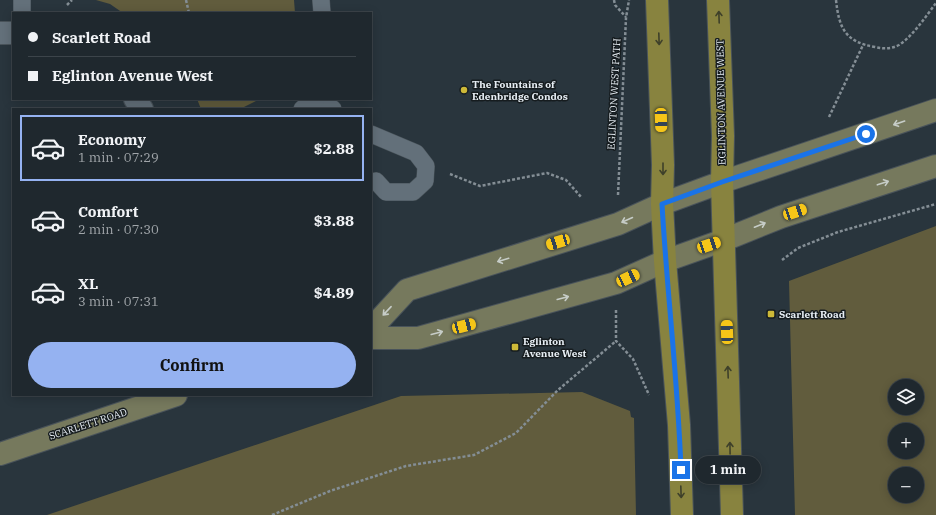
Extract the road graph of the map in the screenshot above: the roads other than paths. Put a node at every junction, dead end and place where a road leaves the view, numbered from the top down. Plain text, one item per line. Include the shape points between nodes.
1 (22, 0) edge
2 (321, 0) edge
3 (657, 0) edge
4 (718, 0) edge
5 (22, 12) edge
6 (322, 12) edge
7 (0, 33) edge
8 (12, 33) edge
9 (315, 100) edge
10 (321, 100) edge
11 (303, 108) edge
12 (331, 108) edge
13 (936, 110) edge
14 (372, 134) edge
15 (936, 166) edge
16 (373, 177) edge
17 (722, 182) junction
18 (662, 204) junction
19 (724, 240) junction
20 (665, 261) junction
21 (372, 328) edge
22 (372, 338) edge
23 (173, 396) edge
24 (0, 454) edge
25 (682, 515) edge
26 (732, 515) edge

1 - 5 lane
2 - 6 lane
3 -> 18 main road
17 -> 4 main road, EGLINTON AVENUE WEST via 723,136
7 - 8 street
9 - 11 lane
10 - 12 lane
13 -> 17 main road
14 - 16 lane via 416,153 426,166 425,182 413,192 386,192
19 -> 15 main road via 781,217
17 - 18 main road
17 - 19 main road, EGLINTON AVENUE WEST
18 - 20 main road
18 -> 21 main road via 618,224 407,290
19 - 20 main road
26 -> 19 main road, EGLINTON AVENUE WEST
22 -> 20 main road via 418,338 616,283
20 -> 25 main road via 679,425
23 - 24 main road, SCARLETT ROAD

